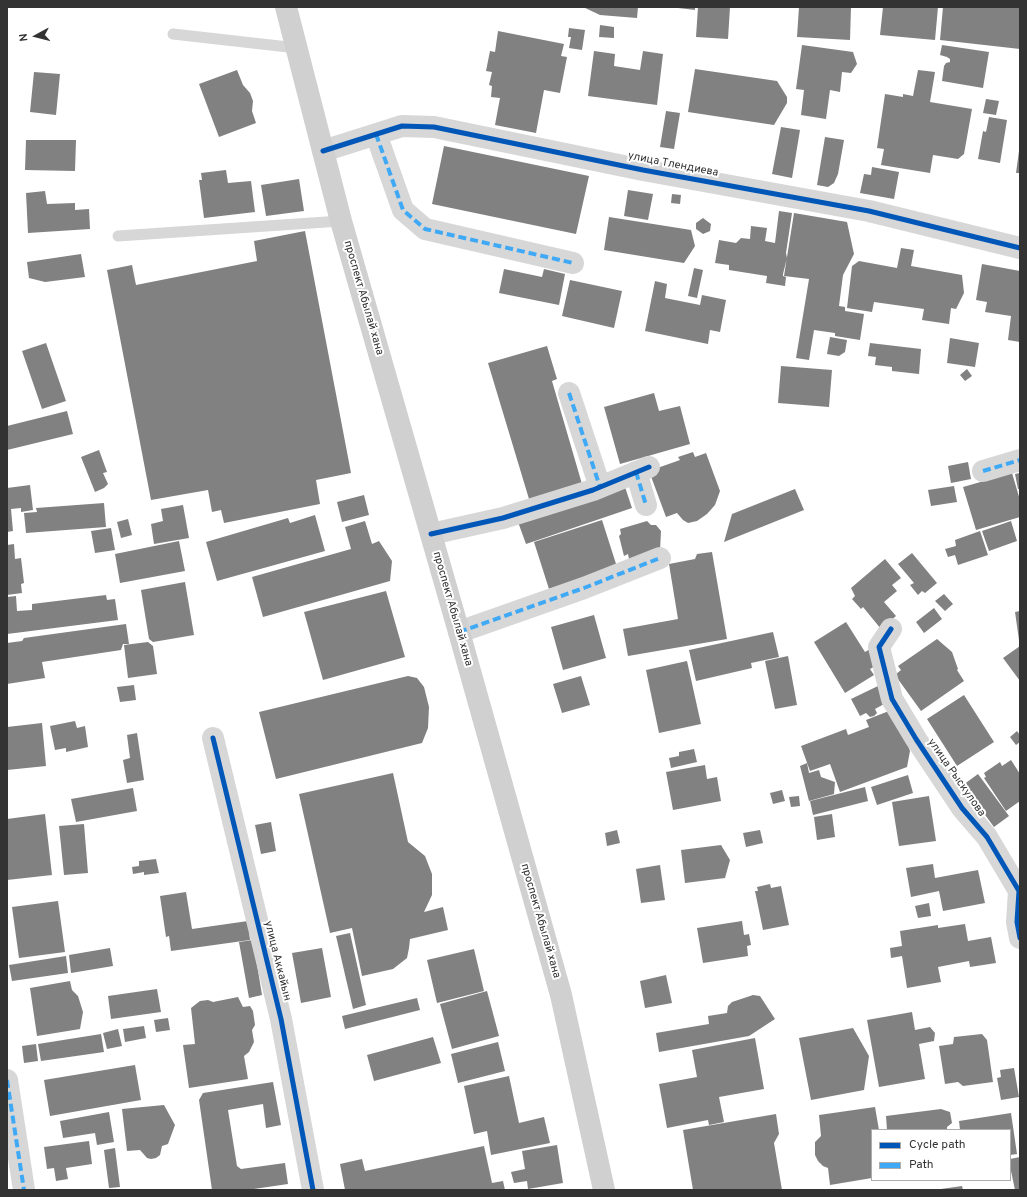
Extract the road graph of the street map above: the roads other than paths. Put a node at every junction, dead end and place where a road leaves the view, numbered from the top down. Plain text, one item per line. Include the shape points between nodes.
1 (286, 7) edge
2 (174, 34) dead end
3 (297, 48) junction
4 (376, 134) junction
5 (323, 150) junction
6 (341, 221) junction
7 (118, 236) dead end
8 (1020, 248) edge
9 (573, 263) dead end
10 (569, 393) dead end
11 (1020, 460) edge
12 (983, 471) dead end
13 (600, 487) junction
14 (646, 504) dead end
15 (431, 534) junction
16 (660, 558) dead end
17 (890, 629) dead end
18 (459, 632) junction
19 (213, 738) dead end
20 (1020, 938) edge
21 (7, 1080) edge
22 (24, 1190) edge
23 (313, 1190) edge
24 (604, 1190) edge

1 - 3 main road, проспект Абылай хана
2 - 3 lane
3 - 5 main road, проспект Абылай хана
4 - 5 street, улица Тлендиева
4 - 8 street, улица Тлендиева via 402,126 434,126 643,170 869,211
4 - 9 street via 403,210 425,229
5 - 6 main road, проспект Абылай хана
6 - 7 lane
6 - 15 main road, проспект Абылай хана
10 - 13 street
11 - 12 street
13 - 14 street via 642,469
13 - 15 street via 504,518
15 - 18 main road, проспект Абылай хана
16 - 18 street
17 - 20 street, улица Рыскулова via 879,647 892,699 962,808 987,837 1016,885 1019,891 1017,922
18 - 24 main road, проспект Абылай хана via 561,995
19 - 23 street, улица Аккайын via 281,1019
21 - 22 street

